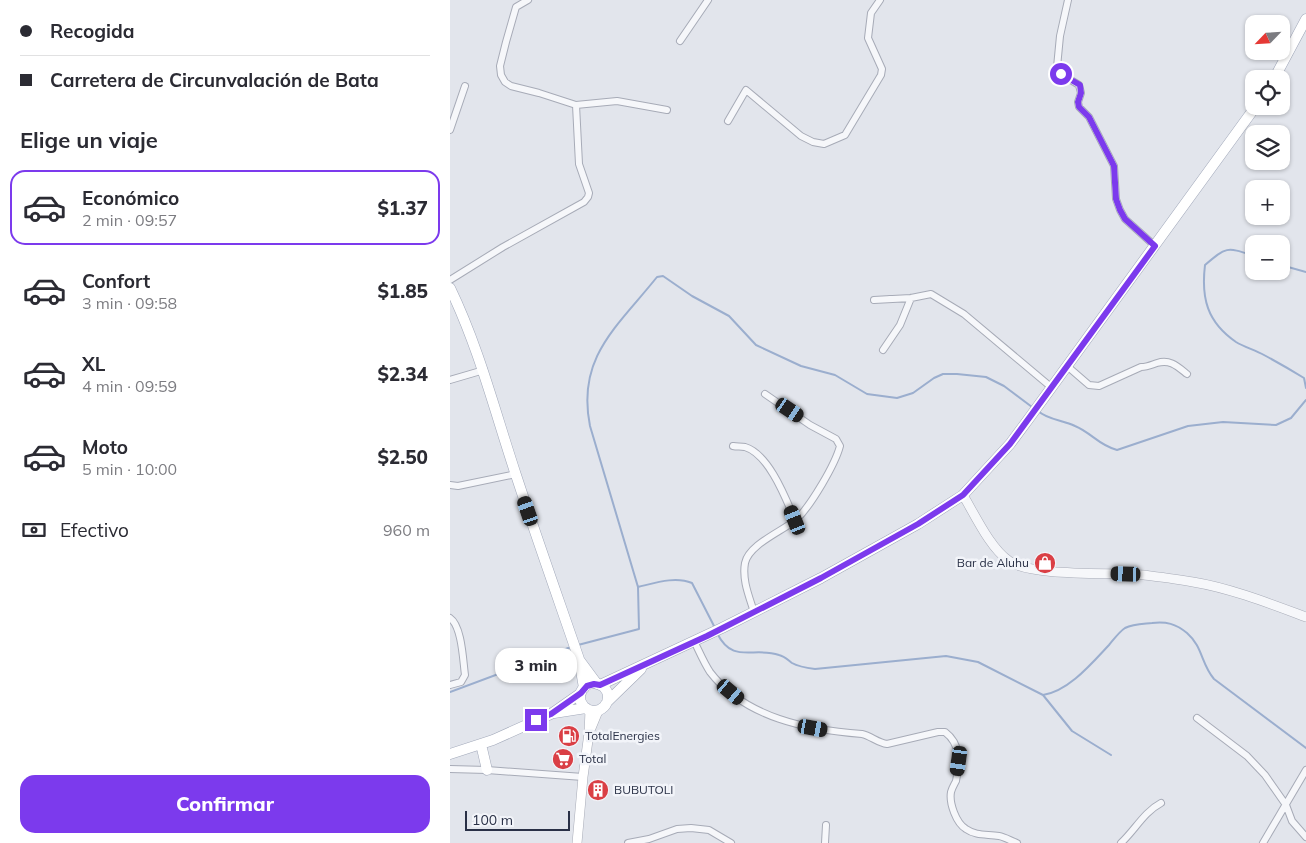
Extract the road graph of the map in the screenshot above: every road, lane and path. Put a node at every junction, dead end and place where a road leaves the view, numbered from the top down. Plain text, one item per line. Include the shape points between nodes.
1 (528, 0) edge
2 (708, 0) edge
3 (880, 0) edge
4 (1068, 0) edge
5 (1306, 19) edge
6 (680, 41) dead end
7 (1279, 70) edge
8 (464, 86) dead end
9 (576, 105) junction
10 (667, 110) dead end
11 (1250, 115) edge
12 (728, 121) dead end
13 (450, 130) edge
14 (1155, 246) junction
15 (450, 280) edge
16 (450, 288) edge
17 (912, 298) junction
18 (891, 299) dead end
19 (883, 350) dead end
20 (1067, 366) junction
21 (484, 370) junction
22 (1187, 374) dead end
23 (450, 380) edge
24 (1051, 387) junction
25 (765, 394) dead end
26 (733, 446) dead end
27 (516, 474) junction
28 (450, 485) edge
29 (963, 495) junction
30 (795, 520) junction
31 (754, 612) junction
32 (450, 618) edge
33 (1306, 618) edge
34 (694, 641) junction
35 (578, 656) junction
36 (646, 664) junction
37 (450, 685) edge
38 (599, 685) junction
39 (583, 691) junction
40 (607, 702) junction
41 (591, 710) junction
42 (551, 714) junction
43 (1197, 718) dead end
44 (481, 744) junction
45 (450, 754) edge
46 (450, 770) edge
47 (487, 770) junction
48 (1306, 770) edge
49 (583, 777) junction
50 (1161, 803) dead end
51 (1286, 804) junction
52 (826, 825) dead end
53 (1306, 837) edge
54 (658, 839) edge
55 (577, 843) edge
56 (628, 843) edge
57 (731, 843) edge
58 (825, 843) edge
59 (1017, 843) edge
60 (1121, 843) edge
61 (1263, 843) edge

1 - 9 street via 516,8 502,55 501,75 511,86
2 - 6 street
3 - 12 street via 871,13 868,38 882,69 881,74 845,135 824,144 813,142 801,136 746,90
4 - 14 street via 1057,67 1061,74 1080,85 1079,107 1089,117 1114,166 1120,210 1125,219
5 - 7 main road
8 - 13 street
9 - 10 street via 617,101
9 - 15 street via 579,164 588,197
11 - 14 main road
14 - 20 main road
16 - 21 main road
17 - 18 street via 874,300
17 - 19 street
17 - 24 street via 931,294 950,305
20 - 22 street via 1089,385 1099,386 1158,363 1175,364
20 - 24 main road
21 - 23 street
21 - 27 main road
24 - 29 main road via 1010,444
25 - 30 street via 836,439 840,446 830,470
26 - 30 street via 744,447 765,462
27 - 28 street
27 - 35 main road
29 - 31 main road via 918,524
29 - 33 street via 994,547 1008,561 1023,568 1144,575 1196,582
30 - 31 street via 760,544 745,562 744,578
31 - 34 main road
32 - 37 street via 459,636 465,675 461,682
34 - 36 main road
34 - 59 street via 718,681 744,702 794,724 868,736 887,744 945,732 957,750 959,761 950,794 958,822 976,834 1002,836
35 - 38 main road
35 - 39 main road
36 - 38 main road
36 - 40 main road
38 - 39 main road via 590,684
38 - 40 main road via 608,694
39 - 41 main road via 581,701
39 - 42 main road
40 - 41 main road via 602,709
41 - 42 main road
41 - 49 main road
42 - 44 main road
43 - 51 street via 1248,756
44 - 45 main road
44 - 47 main road
46 - 47 street
47 - 49 street
48 - 51 street
49 - 55 main road
50 - 60 street via 1153,807
51 - 53 street via 1292,821
51 - 61 street
52 - 58 street
54 - 56 street
54 - 57 street via 677,829 690,828 709,830

